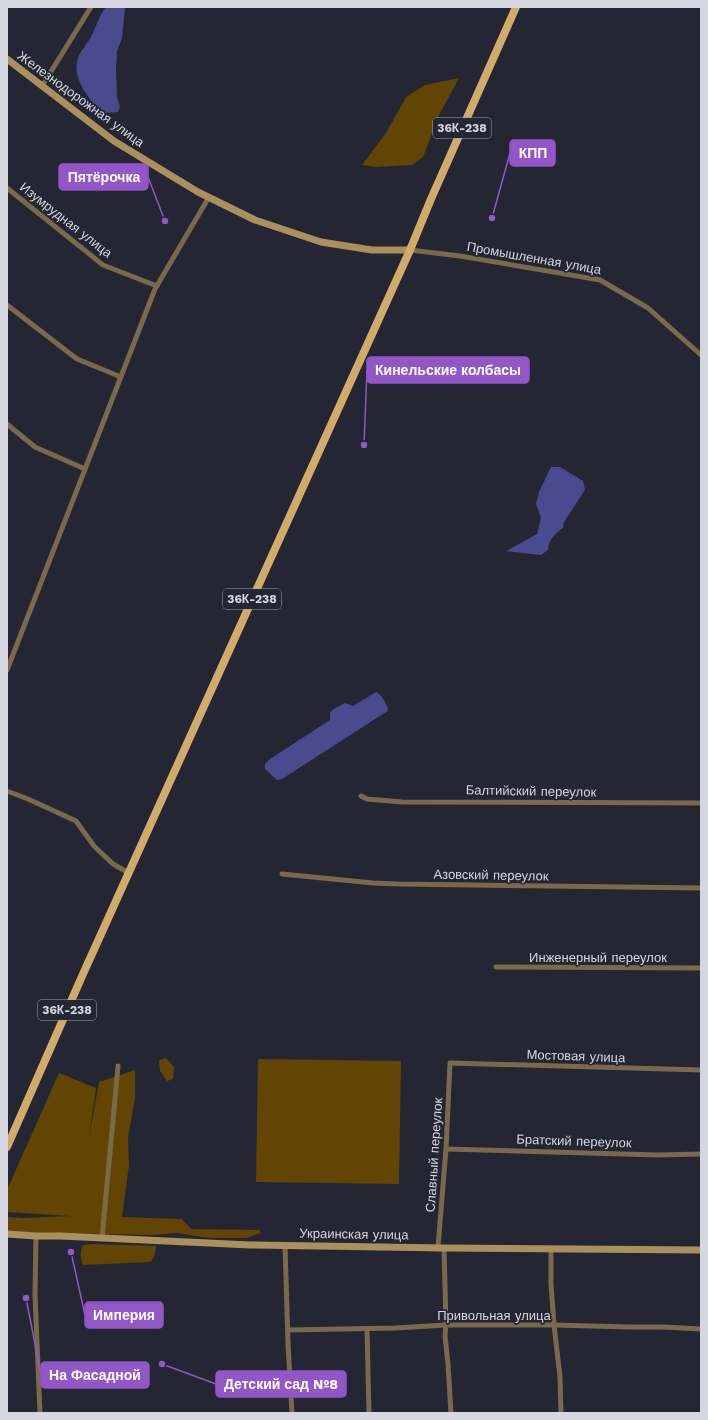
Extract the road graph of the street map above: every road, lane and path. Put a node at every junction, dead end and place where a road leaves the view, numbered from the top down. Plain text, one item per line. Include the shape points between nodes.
1 (516, 7) edge
2 (89, 8) edge
3 (7, 59) edge
4 (42, 86) junction
5 (7, 188) edge
6 (209, 197) junction
7 (410, 250) junction
8 (157, 286) junction
9 (7, 306) edge
10 (701, 355) edge
11 (121, 377) junction
12 (7, 424) edge
13 (85, 469) junction
14 (7, 670) edge
15 (7, 791) edge
16 (361, 796) dead end
17 (701, 803) edge
18 (128, 873) junction
19 (282, 874) dead end
20 (701, 888) edge
21 (496, 967) dead end
22 (701, 968) edge
23 (450, 1063) joint
24 (118, 1066) dead end
25 (701, 1070) edge
26 (7, 1147) edge
27 (446, 1149) junction
28 (701, 1154) edge
29 (7, 1234) edge
30 (36, 1236) junction
31 (102, 1238) junction
32 (286, 1245) junction
33 (441, 1248) junction
34 (551, 1250) junction
35 (701, 1250) edge
36 (446, 1325) junction
37 (554, 1325) junction
38 (367, 1329) junction
39 (701, 1329) edge
40 (288, 1330) junction
41 (40, 1413) edge
42 (292, 1413) edge
43 (369, 1413) edge
44 (451, 1413) edge
45 (561, 1413) edge

1 - 7 main road, 36К-238
2 - 4 street
3 - 4 main road, Железнодорожная улица
4 - 6 main road, Железнодорожная улица via 114,141
5 - 8 street, Изумрудная улица via 103,265
6 - 7 main road, Железнодорожная улица via 255,220 321,242 372,250
6 - 8 street
7 - 10 street, Промышленная улица via 600,280 648,308
7 - 18 main road, 36К-238
8 - 11 street
9 - 11 street via 77,359
11 - 13 street
12 - 13 street via 35,448
13 - 14 street
15 - 18 street via 76,821 94,846 113,864
16 - 17 street, Балтийский переулок via 367,799 402,802
18 - 26 main road, 36К-238
19 - 20 street, Азовский переулок via 398,884
21 - 22 street, Инженерный переулок
23 - 25 street, Мостовая улица
23 - 27 street, Славный переулок
24 - 31 street
27 - 28 street, Братский переулок
27 - 33 street, Славный переулок
29 - 30 main road, Украинская улица
30 - 31 main road, Украинская улица
30 - 41 street via 35,1295
31 - 32 main road, Украинская улица
32 - 33 main road, Украинская улица
32 - 40 street
33 - 34 main road, Украинская улица
33 - 36 street, Славный переулок
34 - 35 main road, Украинская улица
34 - 37 street
36 - 37 street, Привольная улица
36 - 38 street, Привольная улица
36 - 44 street, Славный переулок
37 - 39 street, Привольная улица
37 - 45 street
38 - 40 street, Привольная улица
38 - 43 street
40 - 42 street

